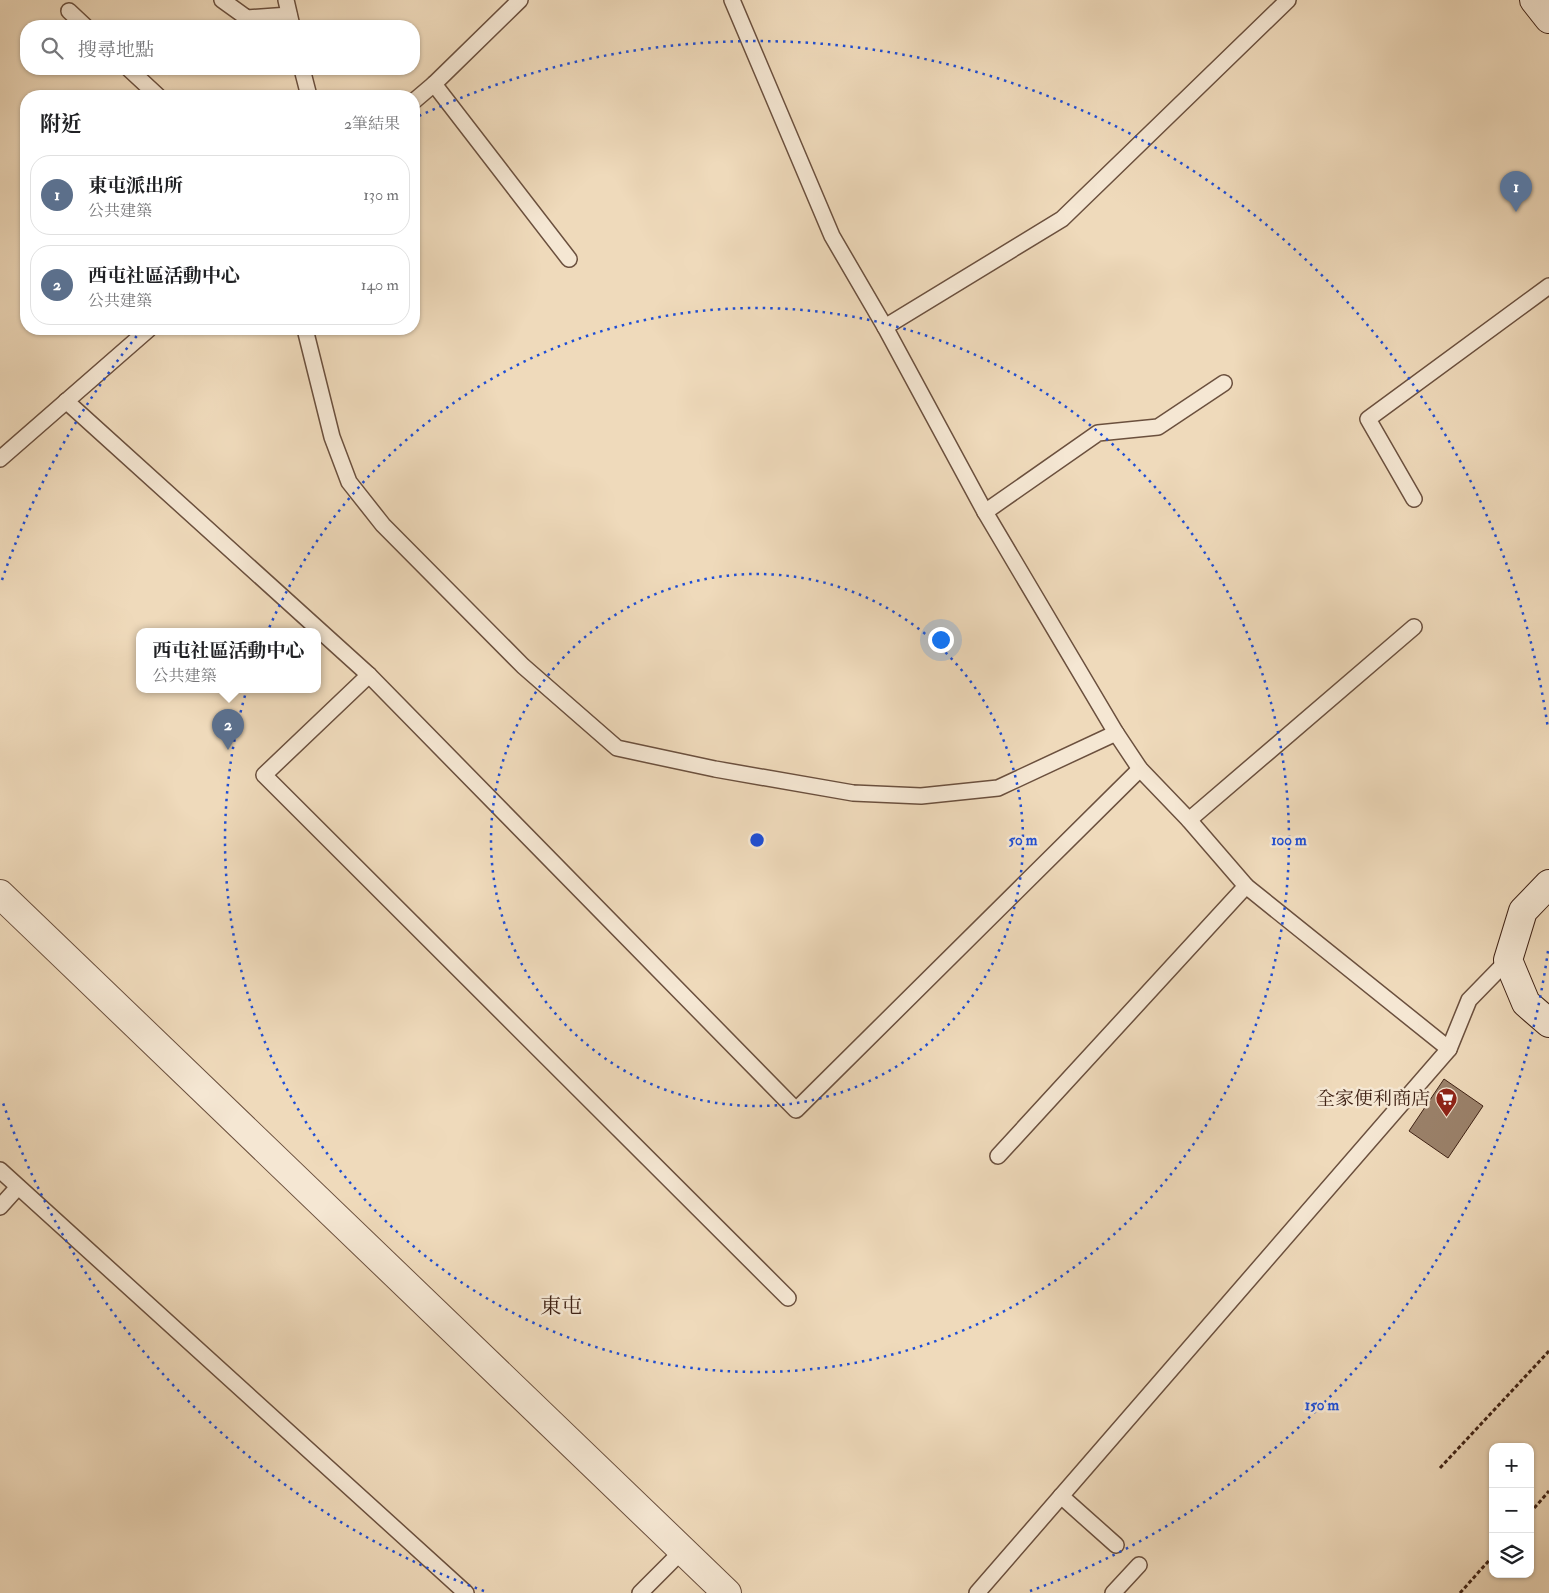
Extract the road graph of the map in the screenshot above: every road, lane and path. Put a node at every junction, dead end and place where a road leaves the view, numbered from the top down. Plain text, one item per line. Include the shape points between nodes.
1 (222, 0) edge
2 (520, 0) edge
3 (732, 0) edge
4 (1288, 0) edge
5 (1534, 0) edge
6 (69, 11) dead end
7 (289, 14) edge
8 (1549, 19) edge
9 (79, 20) edge
10 (135, 75) edge
11 (304, 75) edge
12 (434, 84) junction
13 (152, 90) edge
14 (307, 90) edge
15 (420, 96) edge
16 (569, 259) dead end
17 (1549, 286) edge
18 (885, 327) junction
19 (142, 335) edge
20 (306, 335) edge
21 (1224, 382) dead end
22 (66, 401) junction
23 (0, 459) edge
24 (1414, 499) dead end
25 (985, 512) junction
26 (1414, 627) dead end
27 (317, 628) edge
28 (321, 632) edge
29 (369, 675) junction
30 (1116, 733) junction
31 (1140, 769) junction
32 (1189, 820) junction
33 (1549, 884) edge
34 (1246, 886) junction
35 (0, 894) edge
36 (1508, 960) junction
37 (1549, 1023) edge
38 (1449, 1049) junction
39 (998, 1156) dead end
40 (0, 1170) edge
41 (18, 1187) junction
42 (0, 1207) edge
43 (788, 1298) dead end
44 (1549, 1351) edge
45 (1440, 1468) dead end
46 (1549, 1491) edge
47 (1061, 1496) junction
48 (1534, 1508) edge
49 (1116, 1545) dead end
50 (683, 1550) junction
51 (1489, 1560) edge
52 (1139, 1565) dead end
53 (466, 1593) edge
54 (640, 1593) edge
55 (727, 1593) edge
56 (977, 1593) edge
57 (1113, 1593) edge
58 (1460, 1593) edge

1 - 7 lane via 247,18
2 - 12 lane
3 - 18 lane via 832,236
4 - 18 lane via 1062,219
5 - 8 street
6 - 9 lane
10 - 13 lane
11 - 14 lane
12 - 15 lane
12 - 16 lane
17 - 24 lane via 1368,419
18 - 25 lane
19 - 22 lane
20 - 30 lane via 332,437 349,482 383,525 523,666 617,748 853,793 921,796 998,788
21 - 25 lane via 1158,427 1098,433
22 - 23 lane
22 - 27 lane
25 - 30 lane
26 - 32 lane
28 - 29 lane
29 - 31 lane via 796,1110
29 - 43 lane via 264,775
30 - 31 lane
31 - 32 lane
32 - 34 lane
33 - 36 street via 1523,911
34 - 38 lane
34 - 39 lane
35 - 50 street
36 - 37 street via 1526,1003
36 - 38 lane via 1469,1000
38 - 47 lane
40 - 41 lane
41 - 42 lane
41 - 53 lane
44 - 45 path
46 - 48 path
47 - 49 lane
47 - 56 lane
50 - 54 lane
50 - 55 street
51 - 58 path
52 - 57 lane

